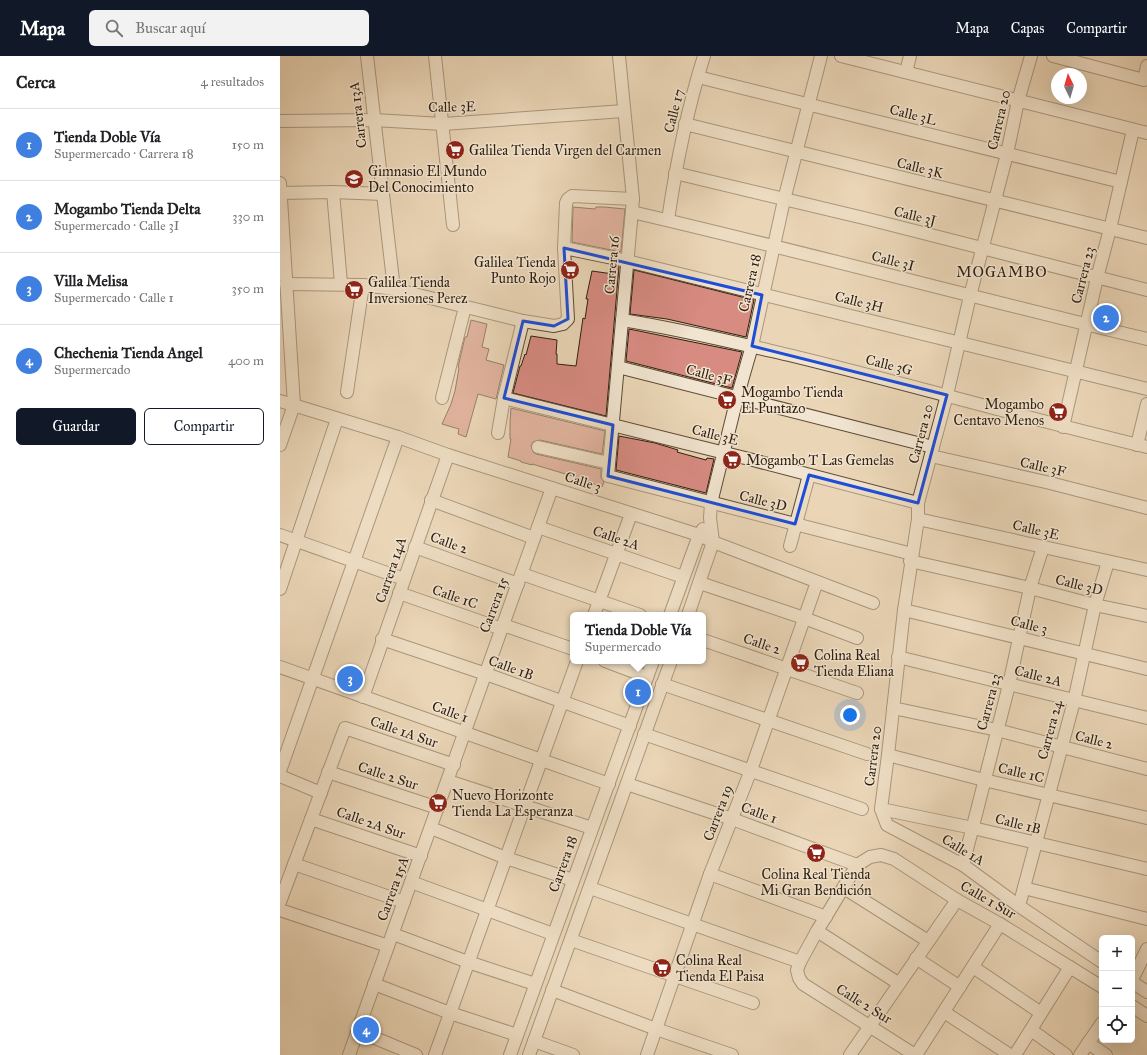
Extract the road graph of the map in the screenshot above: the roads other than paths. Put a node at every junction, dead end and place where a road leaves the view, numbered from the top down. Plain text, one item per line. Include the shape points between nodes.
1 (367, 56) edge
2 (435, 56) edge
3 (619, 56) edge
4 (704, 56) edge
5 (821, 56) edge
6 (841, 56) edge
7 (910, 56) edge
8 (1031, 56) edge
9 (1053, 56) edge
10 (1147, 66) edge
11 (906, 72) junction
12 (698, 77) junction
13 (1018, 101) junction
14 (809, 105) junction
15 (624, 111) junction
16 (374, 120) junction
17 (280, 121) edge
18 (443, 124) junction
19 (685, 124) junction
20 (1133, 130) junction
21 (1147, 133) edge
22 (796, 152) junction
23 (1007, 154) junction
24 (675, 173) junction
25 (1121, 182) junction
26 (280, 190) edge
27 (333, 192) junction
28 (383, 194) junction
29 (633, 199) junction
30 (784, 200) junction
31 (995, 202) junction
32 (632, 212) junction
33 (668, 220) junction
34 (453, 225) dead end
35 (1110, 229) junction
36 (1147, 238) edge
37 (774, 245) junction
38 (564, 248) junction
39 (982, 248) junction
40 (627, 260) junction
41 (1096, 278) junction
42 (286, 284) junction
43 (341, 284) junction
44 (363, 284) junction
45 (394, 290) junction
46 (1147, 290) edge
47 (762, 295) junction
48 (970, 296) junction
49 (284, 301) edge
50 (465, 307) junction
51 (622, 320) junction
52 (524, 321) junction
53 (1086, 325) junction
54 (1147, 339) edge
55 (960, 343) junction
56 (752, 346) junction
57 (618, 367) junction
58 (1075, 371) junction
59 (1147, 389) edge
60 (347, 392) dead end
61 (947, 395) junction
62 (442, 398) dead end
63 (504, 398) junction
64 (737, 398) junction
65 (280, 401) edge
66 (1147, 404) edge
67 (294, 405) junction
68 (337, 419) junction
69 (613, 425) junction
70 (1063, 427) junction
71 (498, 433) dead end
72 (398, 437) junction
73 (280, 445) edge
74 (1142, 446) edge
75 (538, 447) dead end
76 (932, 452) junction
77 (724, 453) junction
78 (448, 454) junction
79 (609, 463) junction
80 (809, 475) junction
81 (608, 476) joint
82 (552, 488) junction
83 (431, 500) junction
84 (711, 503) junction
85 (918, 504) junction
86 (1147, 508) edge
87 (630, 514) junction
88 (710, 518) junction
89 (918, 519) junction
90 (795, 524) junction
91 (536, 533) junction
92 (280, 535) edge
93 (699, 535) junction
94 (296, 541) junction
95 (713, 542) junction
96 (790, 546) dead end
97 (1043, 546) junction
98 (415, 547) junction
99 (616, 554) junction
100 (911, 558) junction
101 (354, 561) junction
102 (1108, 562) junction
103 (1147, 570) edge
104 (683, 577) junction
105 (404, 579) junction
106 (520, 579) junction
107 (817, 582) junction
108 (700, 583) junction
109 (1030, 588) junction
110 (280, 589) edge
111 (399, 593) junction
112 (599, 601) junction
113 (873, 603) dead end
114 (1095, 605) junction
115 (904, 610) junction
116 (595, 612) edge
117 (631, 612) edge
118 (671, 612) edge
119 (689, 612) edge
120 (1147, 616) edge
121 (804, 618) junction
122 (502, 627) junction
123 (857, 638) dead end
124 (1020, 638) junction
125 (382, 639) junction
126 (706, 641) edge
127 (570, 648) edge
128 (1084, 654) junction
129 (898, 657) junction
130 (576, 664) edge
131 (612, 664) edge
132 (652, 664) edge
133 (670, 664) edge
134 (280, 667) edge
135 (786, 668) junction
136 (1147, 669) edge
137 (486, 674) junction
138 (647, 678) junction
139 (312, 679) junction
140 (662, 684) junction
141 (1009, 685) junction
142 (858, 693) dead end
143 (363, 697) junction
144 (1074, 701) junction
145 (562, 702) junction
146 (893, 708) junction
147 (1147, 718) edge
148 (768, 720) junction
149 (630, 726) junction
150 (997, 730) junction
151 (465, 733) junction
152 (644, 734) junction
153 (1061, 747) junction
154 (867, 754) dead end
155 (888, 755) junction
156 (541, 761) junction
157 (454, 765) junction
158 (1147, 769) edge
159 (751, 770) junction
160 (280, 771) edge
161 (328, 772) junction
162 (280, 776) edge
163 (984, 780) junction
164 (448, 781) junction
165 (609, 784) junction
166 (627, 784) junction
167 (321, 793) junction
168 (1048, 795) junction
169 (525, 807) junction
170 (438, 808) junction
171 (862, 809) dead end
172 (881, 809) junction
173 (1147, 818) edge
174 (311, 819) junction
175 (732, 819) junction
176 (887, 825) joint
177 (431, 828) junction
178 (592, 828) junction
179 (973, 828) junction
180 (1035, 844) junction
181 (421, 856) junction
182 (506, 858) junction
183 (294, 864) junction
184 (857, 865) junction
185 (963, 865) junction
186 (1147, 869) edge
187 (710, 874) junction
188 (573, 880) junction
189 (412, 882) junction
190 (590, 888) junction
191 (844, 888) junction
192 (1024, 888) junction
193 (957, 900) junction
194 (280, 902) edge
195 (404, 902) junction
196 (1019, 906) junction
197 (280, 910) edge
198 (487, 910) junction
199 (826, 917) junction
200 (1147, 919) edge
201 (693, 923) junction
202 (1000, 924) junction
203 (818, 931) junction
204 (393, 934) junction
205 (553, 934) junction
206 (571, 940) junction
207 (928, 941) junction
208 (388, 946) junction
209 (1147, 949) edge
210 (916, 958) junction
211 (1099, 960) edge
212 (468, 962) junction
213 (800, 962) junction
214 (542, 967) junction
215 (972, 967) junction
216 (1070, 967) junction
217 (559, 974) junction
218 (1135, 975) edge
219 (674, 976) junction
220 (1135, 983) edge
221 (374, 984) junction
222 (535, 984) junction
223 (898, 984) junction
224 (1099, 985) edge
225 (960, 987) junction
226 (552, 990) junction
227 (1147, 992) edge
228 (753, 1003) dead end
229 (1134, 1007) edge
230 (944, 1012) junction
231 (450, 1013) junction
232 (1042, 1013) junction
233 (1147, 1016) edge
234 (869, 1025) junction
235 (1099, 1027) edge
236 (656, 1029) junction
237 (1031, 1030) junction
238 (358, 1031) junction
239 (517, 1035) junction
240 (534, 1042) junction
241 (1088, 1043) junction
242 (349, 1055) edge
243 (416, 1055) edge
244 (435, 1055) edge
245 (510, 1055) edge
246 (529, 1055) edge
247 (573, 1055) edge
248 (647, 1055) edge
249 (732, 1055) edge
250 (850, 1055) edge
251 (915, 1055) edge
252 (1010, 1055) edge
253 (1015, 1055) edge
254 (1066, 1055) edge
255 (1080, 1055) edge
256 (1106, 1055) edge

1 - 16 street, Carrera 13A
2 - 18 street
3 - 15 street, Carrera 16
4 - 12 street, Calle 17
5 - 14 street, Carrera 18
6 - 11 street
7 - 11 street
8 - 13 street, Carrera 20
9 - 10 street via 1144,80
11 - 13 street
12 - 14 street, Calle 3L
12 - 19 street, Calle 17
13 - 20 street
13 - 23 street, Carrera 20
14 - 22 street, Carrera 18
14 - 23 street, Calle 3L
15 - 18 street, Calle 3E
15 - 29 street, Carrera 16
16 - 17 street, Calle 3E
16 - 18 street, Calle 3E
16 - 28 street, Carrera 13A
18 - 34 street
19 - 22 street, Calle 3K
19 - 24 street, Calle 17
20 - 21 street
20 - 25 street, Carrera 23
22 - 30 street, Carrera 18
22 - 31 street, Calle 3K
23 - 25 street, Calle 3L
23 - 31 street, Carrera 20
24 - 30 street, Calle 3J
24 - 33 street, Calle 17
25 - 35 street, Carrera 23
26 - 27 street
26 - 42 street
27 - 28 street
27 - 43 street
28 - 45 street, Carrera 13A
29 - 32 street, Carrera 16
29 - 38 street via 572,196 566,203
30 - 37 street, Carrera 18
30 - 39 street, Calle 3J
31 - 35 street, Calle 3K
31 - 39 street, Carrera 20
32 - 33 street, Calle 3I
32 - 40 street, Carrera 16
33 - 37 street, Calle 3I
35 - 36 street, Calle 3K
35 - 41 street, Carrera 23
37 - 47 street, Carrera 18
37 - 48 street, Calle 3I
38 - 40 street, Calle 3H
38 - 52 street via 568,319 563,324 554,326
39 - 41 street, Calle 3J
39 - 48 street, Carrera 20
40 - 47 street, Calle 3H
40 - 51 street, Carrera 16
41 - 46 street, Calle 3J
41 - 53 street, Carrera 23
42 - 43 street
42 - 49 street
43 - 44 street
44 - 45 street
44 - 60 street
45 - 50 street
47 - 55 street, Calle 3H
47 - 56 street, Carrera 18
48 - 53 street, Calle 3I
48 - 55 street, Carrera 20
49 - 67 street
50 - 52 street
50 - 62 street
51 - 56 street, Calle 3G
51 - 57 street, Carrera 16
52 - 63 street
53 - 54 street, Calle 3I
53 - 58 street, Carrera 23
55 - 58 street, Calle 3H
55 - 61 street, Carrera 20
56 - 61 street, Calle 3G
56 - 64 street, Carrera 18
57 - 64 street, Calle 3F
57 - 69 street, Carrera 16
58 - 59 street, Calle 3H
58 - 70 street, Carrera 23
61 - 70 street, Calle 3G
61 - 76 street, Carrera 20
63 - 69 street, Calle 3E
63 - 71 street
64 - 76 street, Calle 3F
64 - 77 street, Carrera 18
65 - 67 street, Calle 3
66 - 74 street
67 - 68 street, Calle 3
67 - 73 street
68 - 72 street, Calle 3
68 - 94 street
69 - 77 street, Calle 3E
69 - 79 street, Carrera 16
70 - 74 street, Calle 3G
72 - 78 street, Calle 3
72 - 101 street
75 - 79 street
76 - 85 street, Carrera 20
76 - 86 street, Calle 3F
77 - 80 street, Calle 3E
77 - 84 street, Carrera 18
78 - 82 street, Calle 3
78 - 83 street, Carrera 14A
79 - 81 street, Carrera 16
80 - 85 street, Calle 3E
80 - 90 street
81 - 84 street, Calle 3D
82 - 87 street, Calle 3
82 - 91 street, Carrera 15
83 - 91 street, Calle 2A
83 - 98 street, Carrera 14A
84 - 88 street, Carrera 18
84 - 90 street, Calle 3D
85 - 89 street, Carrera 20
87 - 93 street, Calle 3
87 - 99 street
88 - 93 street, Carrera 18
88 - 95 street, Carrera 18
89 - 97 street, Calle 3E
89 - 100 street, Carrera 20
90 - 96 street
90 - 100 street, Calle 3D
91 - 99 street, Calle 2A
91 - 106 street, Carrera 15
92 - 94 street
93 - 95 street, Calle 3
93 - 104 street, Carrera 18
94 - 101 street
94 - 110 street
95 - 107 street, Calle 3
95 - 108 street, Carrera 18
97 - 102 street, Calle 3E
97 - 109 street, Carrera 23
98 - 105 street, Carrera 14A
98 - 106 street, Calle 2
99 - 104 street, Calle 2A
99 - 112 street
100 - 109 street, Calle 3D
100 - 115 street, Carrera 20
101 - 105 street
101 - 139 street
102 - 103 street, Calle 3E
102 - 114 street, Carrera 24
104 - 118 street, Carrera 18
105 - 111 street, Carrera 14A
106 - 112 street, Calle 2
106 - 122 street, Carrera 15
107 - 113 street, Calle 3
107 - 121 street, Carrera 19
108 - 119 street, Carrera 18
108 - 121 street
109 - 114 street, Calle 3D
109 - 124 street, Carrera 23
111 - 122 street, Calle 1C
111 - 125 street, Carrera 14A
112 - 116 street
112 - 117 street, Calle 2
114 - 120 street, Calle 3D
114 - 128 street, Carrera 24
115 - 124 street, Calle 3
115 - 129 street, Carrera 20
121 - 123 street
121 - 135 street, Carrera 19
122 - 127 street, Calle 1C
122 - 137 street, Carrera 15
124 - 128 street, Calle 3
124 - 141 street, Carrera 23
125 - 137 street, Calle 1B
125 - 143 street, Carrera 14A
126 - 135 street, Calle 2
128 - 136 street, Calle 3
128 - 144 street, Carrera 24
129 - 141 street, Calle 2A
129 - 146 street, Carrera 20
130 - 145 street
131 - 138 street
132 - 138 street, Carrera 18
133 - 140 street
134 - 139 street, Calle 1
135 - 142 street, Calle 2
135 - 148 street, Carrera 19
137 - 145 street, Calle 1B
137 - 151 street, Carrera 15
138 - 149 street, Carrera 18
139 - 143 street, Calle 1
139 - 160 street
140 - 148 street
140 - 152 street
141 - 144 street, Calle 2A
141 - 150 street, Carrera 23
143 - 151 street, Calle 1
144 - 147 street, Calle 2A
144 - 153 street, Carrera 24
145 - 149 street, Calle 1B
145 - 156 street
146 - 150 street, Calle 2
146 - 155 street, Carrera 20
148 - 154 street
148 - 159 street, Carrera 19
149 - 165 street, Carrera 18
150 - 153 street, Calle 2
150 - 163 street, Carrera 23
151 - 156 street, Calle 1
151 - 157 street, Carrera 15A
152 - 159 street
152 - 166 street
153 - 158 street, Calle 2
153 - 168 street, Carrera 24
155 - 163 street, Calle 1C
155 - 172 street, Carrera 20
156 - 165 street, Calle 1
156 - 169 street
157 - 161 street, Calle 1A Sur via 345,728
157 - 164 street, Carrera 15A
159 - 171 street
159 - 175 street, Carrera 19
161 - 167 street
161 - 170 street, Calle 2 Sur
162 - 167 street
163 - 168 street, Calle 1C
163 - 179 street, Carrera 23
164 - 169 street
164 - 170 street, Carrera 15A
165 - 178 street, Carrera 18
166 - 175 street, Calle 1
166 - 190 street
167 - 174 street
168 - 173 street, Calle 1C
168 - 180 street, Carrera 24
169 - 178 street
169 - 182 street
170 - 177 street, Carrera 15A
172 - 176 street, Carrera 20
172 - 179 street, Calle 1B
174 - 181 street, Calle 2A Sur
174 - 183 street
175 - 184 street, Calle 1
175 - 187 street, Carrera 19
176 - 185 street, Calle 1A
177 - 181 street, Carrera 15A
177 - 182 street
178 - 188 street, Carrera 18
179 - 180 street, Calle 1B
179 - 185 street, Carrera 23
180 - 186 street, Calle 1B
180 - 192 street, Carrera 24
181 - 189 street, Carrera 15A
182 - 188 street
182 - 198 street
183 - 194 street
183 - 195 street
184 - 191 street
184 - 193 street, Calle 1 Sur via 870,857 881,855 894,859
185 - 196 street, Calle 1A
187 - 199 street
187 - 201 street, Carrera 19
188 - 205 street, Carrera 18
189 - 195 street, Carrera 15A
189 - 198 street
190 - 201 street
190 - 206 street
191 - 199 street
191 - 207 street
192 - 196 street, Carrera 24
192 - 200 street
193 - 202 street, Calle 1 Sur
193 - 207 street
195 - 204 street, Carrera 15A
196 - 211 street
197 - 208 street
198 - 205 street
198 - 212 street
199 - 203 street
201 - 213 street
201 - 219 street, Carrera 19
202 - 215 street
202 - 216 street, Calle 1 Sur
203 - 213 street
203 - 223 street
204 - 208 street, Carrera 15A
204 - 212 street
205 - 214 street, Carrera 18
206 - 217 street
206 - 219 street
207 - 210 street
208 - 221 street, Carrera 15A
209 - 218 street
210 - 223 street
210 - 225 street
212 - 222 street
212 - 231 street
213 - 234 street, Calle 2 Sur via 797,970 803,984
214 - 217 street
214 - 222 street, Carrera 18
215 - 225 street
215 - 232 street
216 - 224 street, Calle 1 Sur
216 - 232 street
217 - 226 street
219 - 228 street
219 - 236 street, Carrera 19
220 - 227 street
221 - 231 street
221 - 238 street, Carrera 15A
222 - 239 street, Carrera 18
223 - 234 street
225 - 230 street
226 - 236 street
226 - 240 street
229 - 233 street
230 - 251 street
230 - 252 street
231 - 239 street
231 - 244 street
232 - 237 street
234 - 250 street
234 - 251 street, Calle 2 Sur
235 - 241 street
236 - 248 street, Carrera 19
236 - 249 street
237 - 253 street
237 - 254 street
238 - 242 street, Carrera 15A
238 - 243 street
239 - 245 street, Carrera 18
240 - 246 street
240 - 247 street
241 - 255 street
241 - 256 street

